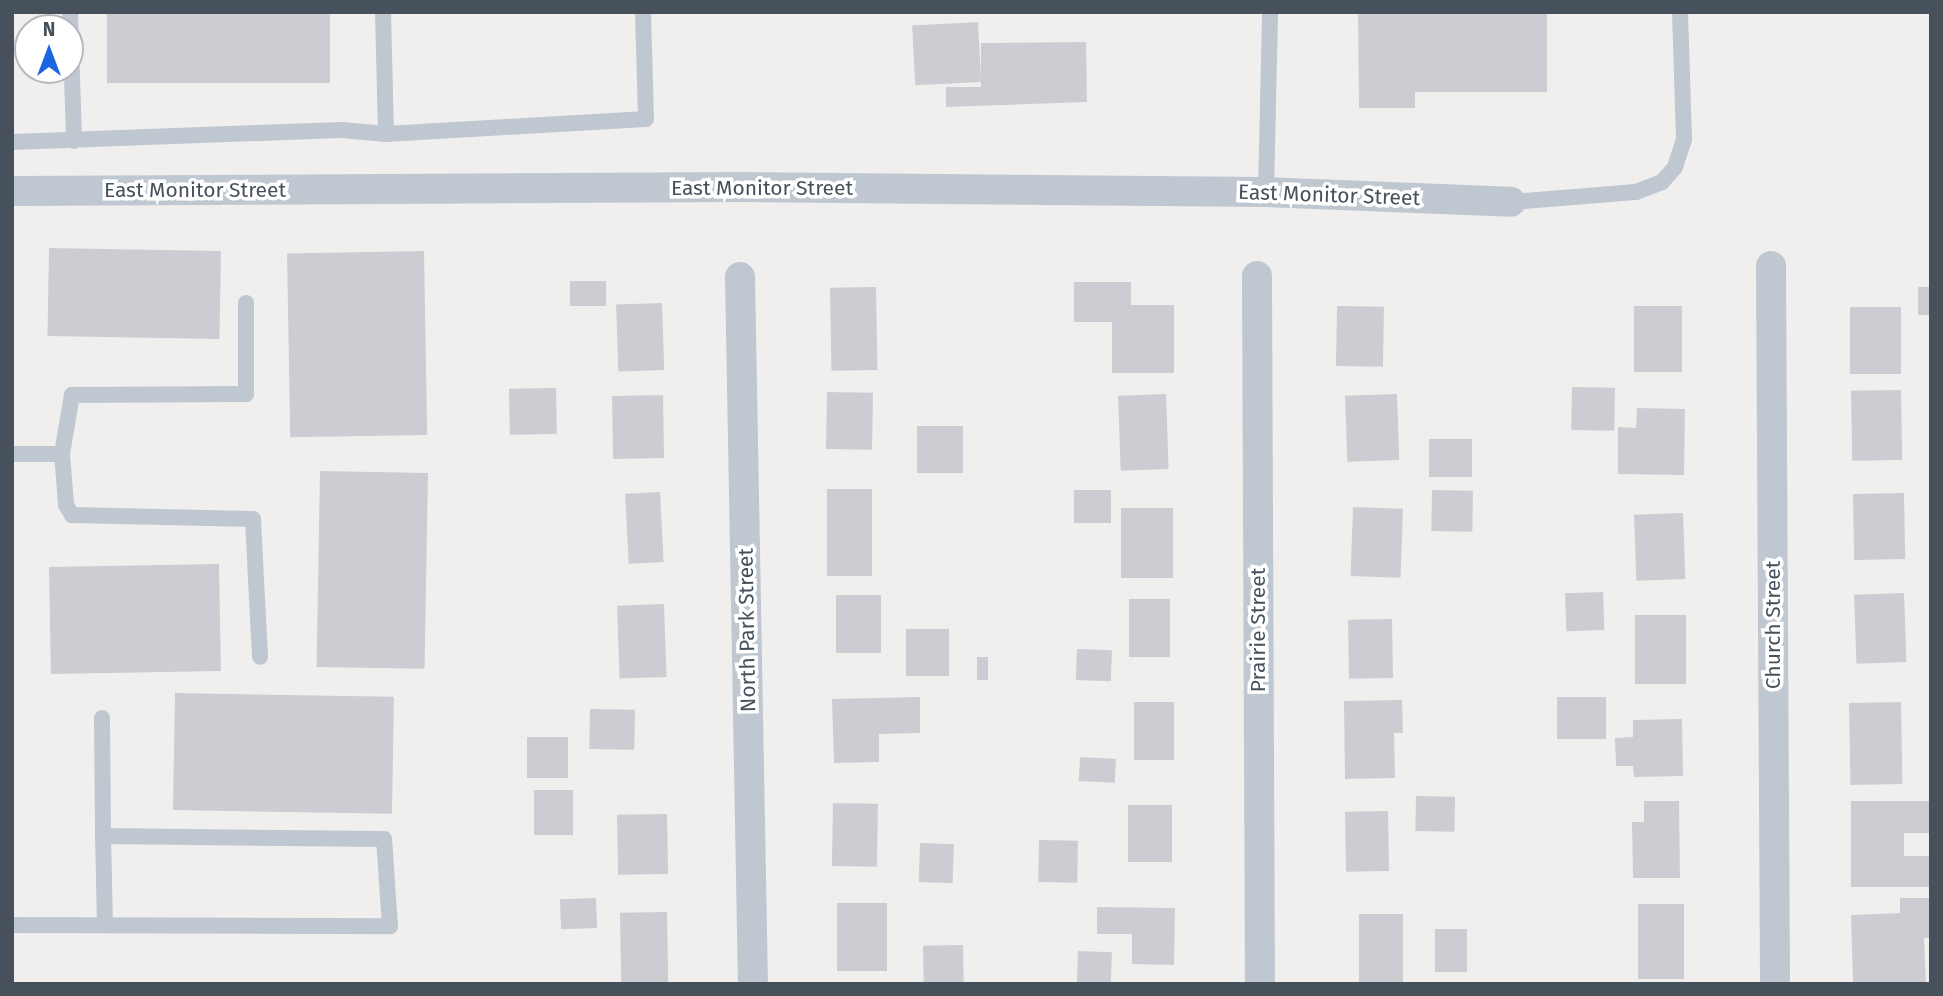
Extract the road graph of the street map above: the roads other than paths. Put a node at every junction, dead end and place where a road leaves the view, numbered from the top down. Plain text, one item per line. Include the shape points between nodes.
1 (70, 12) edge
2 (383, 12) edge
3 (643, 12) edge
4 (1269, 12) edge
5 (1680, 12) edge
6 (386, 134) junction
7 (74, 141) junction
8 (12, 142) edge
9 (12, 191) edge
10 (1266, 192) junction
11 (1511, 202) joint
12 (1771, 266) dead end
13 (1257, 276) dead end
14 (740, 277) dead end
15 (246, 303) dead end
16 (12, 454) edge
17 (62, 454) junction
18 (260, 657) dead end
19 (102, 718) dead end
20 (103, 836) junction
21 (12, 925) edge
22 (105, 925) junction
23 (753, 984) edge
24 (1260, 984) edge
25 (1774, 984) edge

1 - 7 lane
2 - 6 lane
3 - 6 lane via 646,119
4 - 10 lane
5 - 11 lane via 1684,139 1675,167 1662,182 1636,192
6 - 7 lane via 342,130
7 - 8 lane
9 - 10 street, East Monitor Street via 743,187
10 - 11 street, East Monitor Street
12 - 25 street, Church Street
13 - 24 street, Prairie Street
14 - 23 street, North Park Street
15 - 17 lane via 246,394 72,395
16 - 17 lane
17 - 18 lane via 66,505 72,515 253,519
19 - 20 lane
20 - 22 lane
20 - 22 lane via 384,839 390,926
21 - 22 lane

